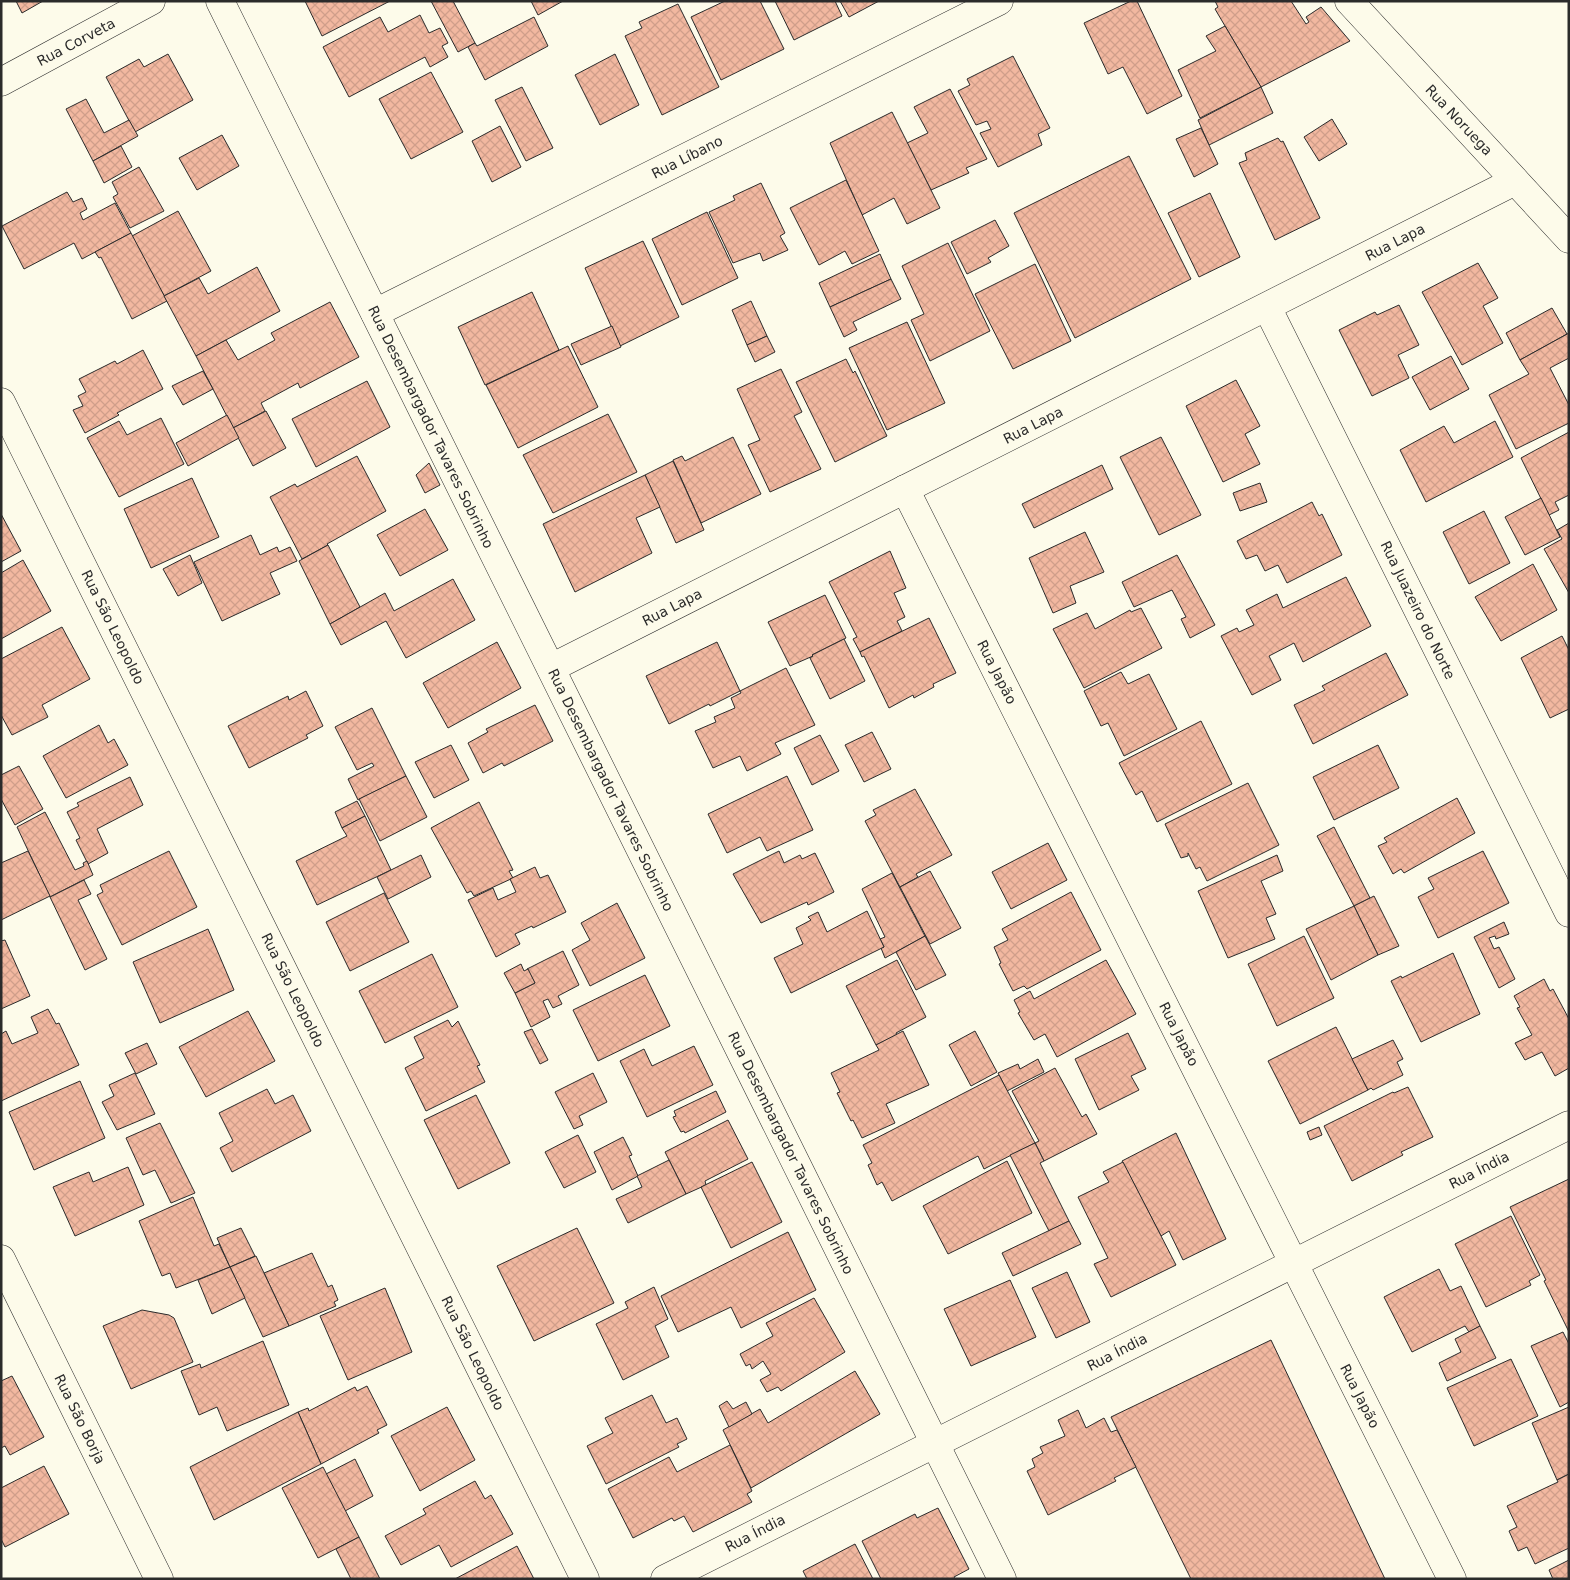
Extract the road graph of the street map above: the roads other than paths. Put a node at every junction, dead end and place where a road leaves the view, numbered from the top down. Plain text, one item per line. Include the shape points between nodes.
1 (151, 1) edge
2 (220, 1) edge
3 (999, 1) edge
4 (1349, 1) edge
5 (1, 82) edge
6 (1515, 181) junction
7 (1569, 239) edge
8 (1267, 307) junction
9 (375, 313) junction
10 (1, 402) edge
11 (905, 489) junction
12 (551, 668) junction
13 (1569, 913) edge
14 (1569, 1125) edge
15 (1, 1259) edge
16 (1294, 1263) junction
17 (935, 1443) junction
18 (159, 1579) edge
19 (584, 1579) edge
20 (665, 1579) edge
21 (1002, 1579) edge
22 (1452, 1579) edge

1 - 5 street, Rua Corveta
2 - 9 street, Rua Desembargador Tavares Sobrinho
3 - 9 street, Rua Líbano
4 - 6 street, Rua Noruega
6 - 7 street, Rua Noruega
6 - 8 street, Rua Lapa
8 - 11 street, Rua Lapa
8 - 13 street, Rua Juazeiro do Norte
9 - 12 street, Rua Desembargador Tavares Sobrinho
10 - 19 street, Rua São Leopoldo
11 - 12 street, Rua Lapa
11 - 16 street, Rua Japão
12 - 17 street, Rua Desembargador Tavares Sobrinho
14 - 16 street, Rua Índia
15 - 18 street, Rua São Borja
16 - 17 street, Rua Índia
16 - 22 street, Rua Japão
17 - 20 street, Rua Índia
17 - 21 street, Rua Desembargador Tavares Sobrinho

